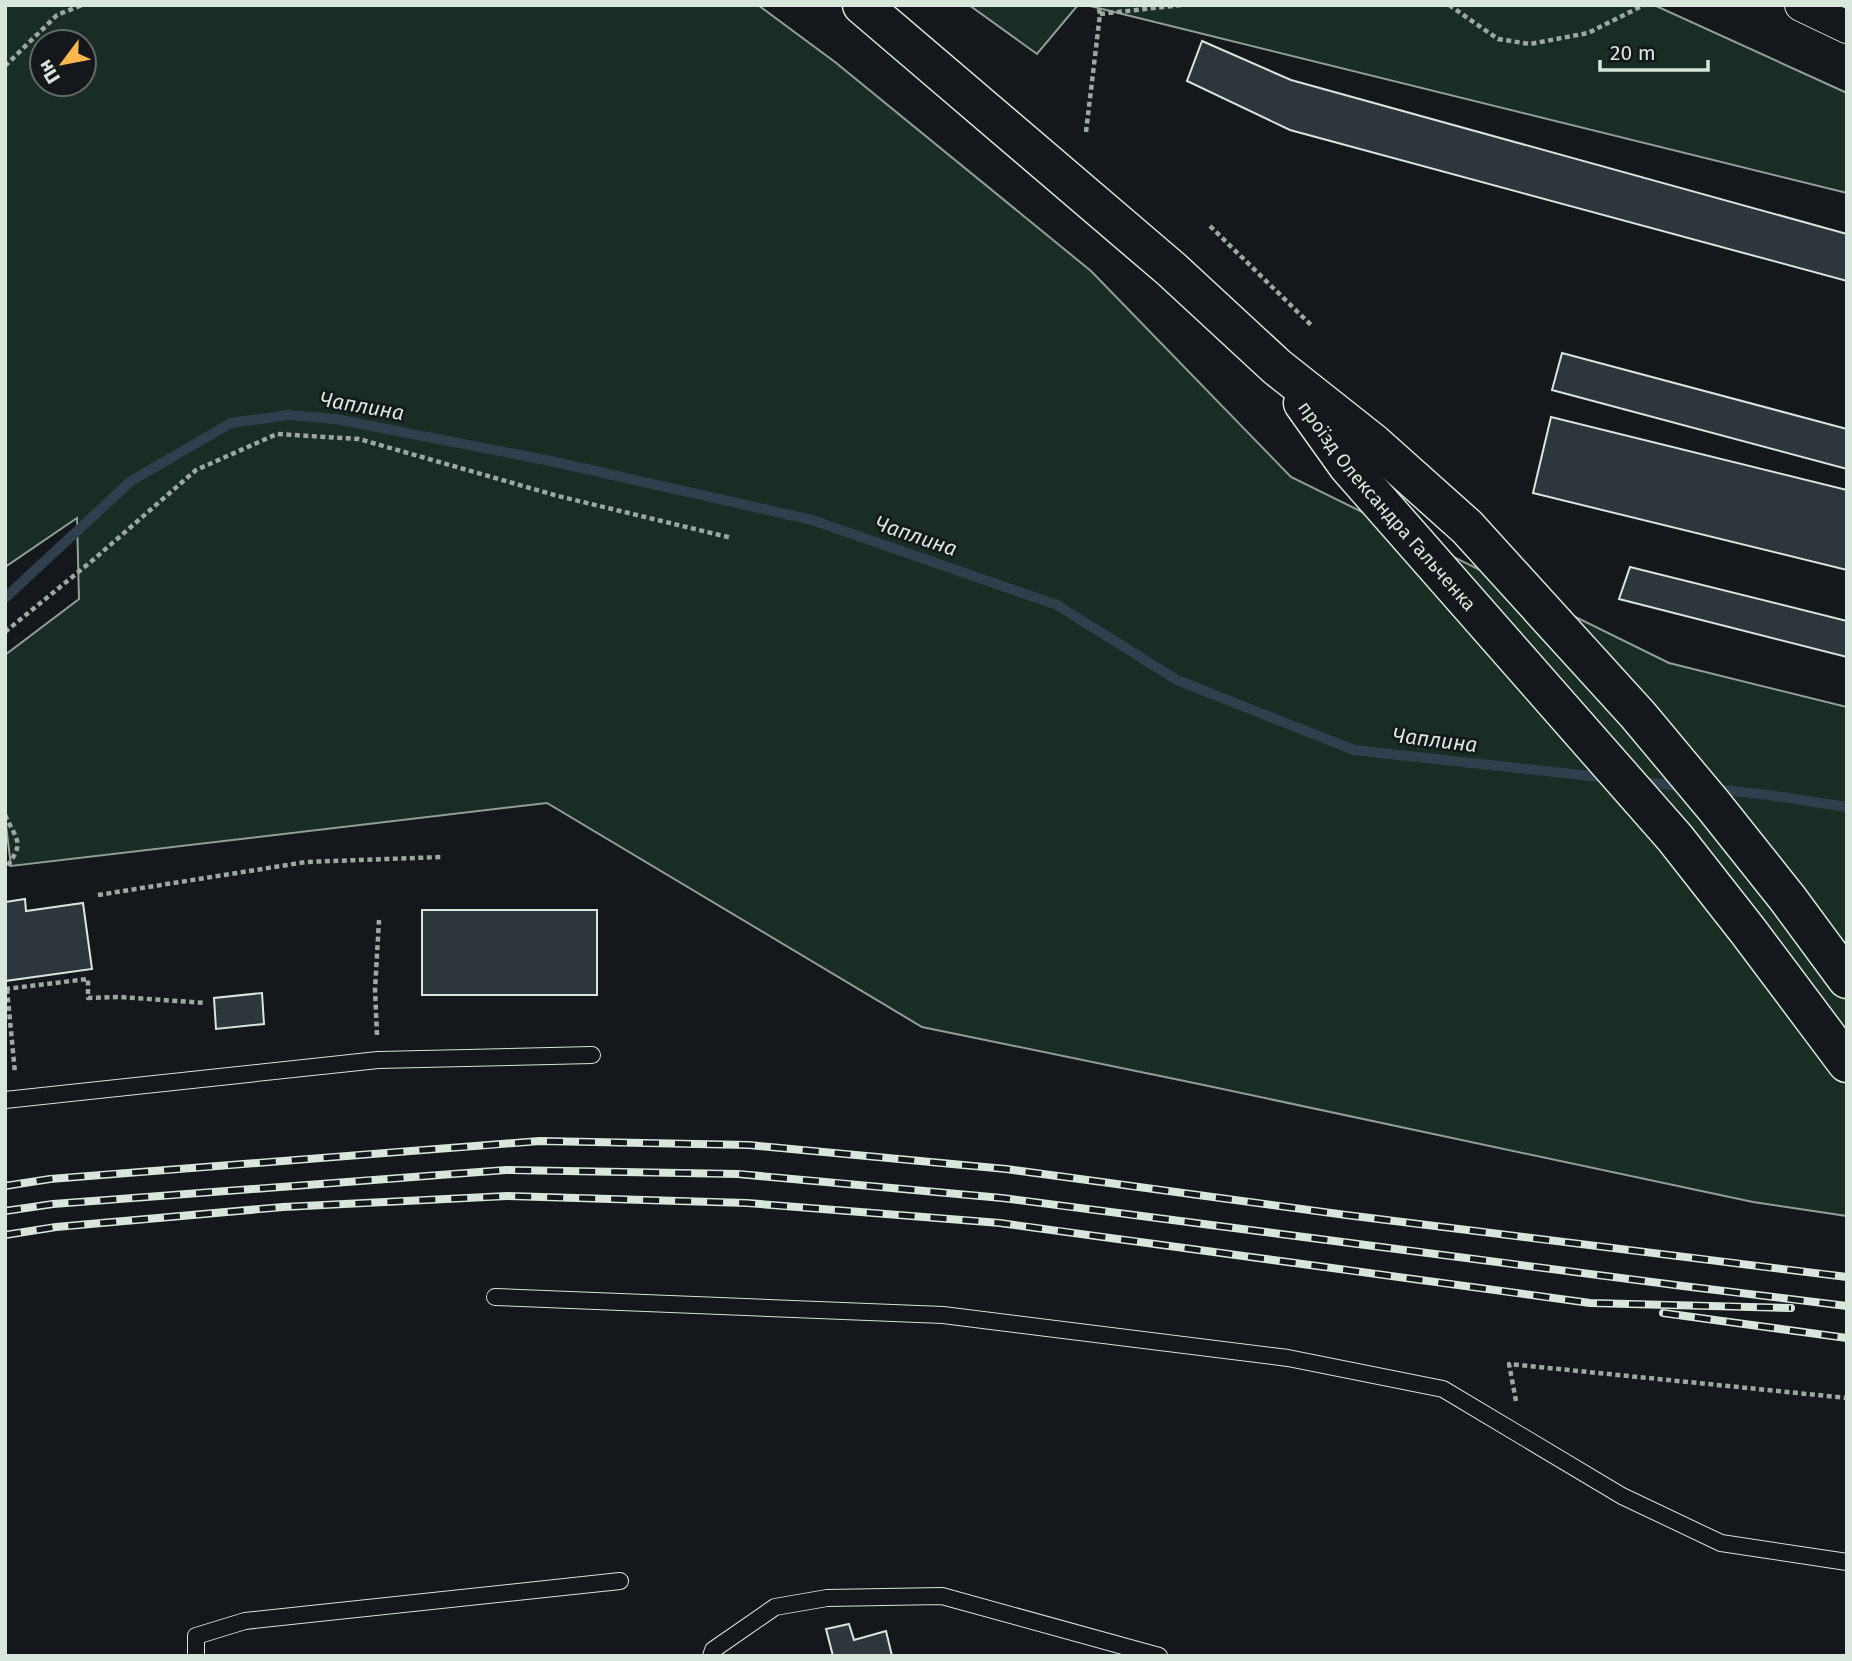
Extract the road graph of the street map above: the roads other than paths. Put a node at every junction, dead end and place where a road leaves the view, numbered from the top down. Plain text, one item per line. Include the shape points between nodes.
1 (862, 5) edge
2 (1801, 5) edge
3 (1847, 27) edge
4 (1277, 367) junction
5 (1847, 979) edge
6 (592, 1055) dead end
7 (1847, 1063) edge
8 (11, 1099) edge
9 (495, 1297) dead end
10 (1847, 1562) edge
11 (620, 1581) dead end
12 (196, 1656) edge
13 (710, 1656) edge
14 (1159, 1656) edge

1 - 4 main road via 1171,269
2 - 3 street
4 - 5 main road, проїзд Олександра Гальченка via 1373,443 1467,527 1680,765
4 - 7 main road, проїзд Олександра Гальченка via 1348,466 1675,838
6 - 8 lane via 379,1060
9 - 10 lane via 943,1315 1288,1358 1443,1389 1622,1496 1721,1544
11 - 12 lane via 245,1621 197,1636
13 - 14 lane via 775,1607 827,1598 942,1596

